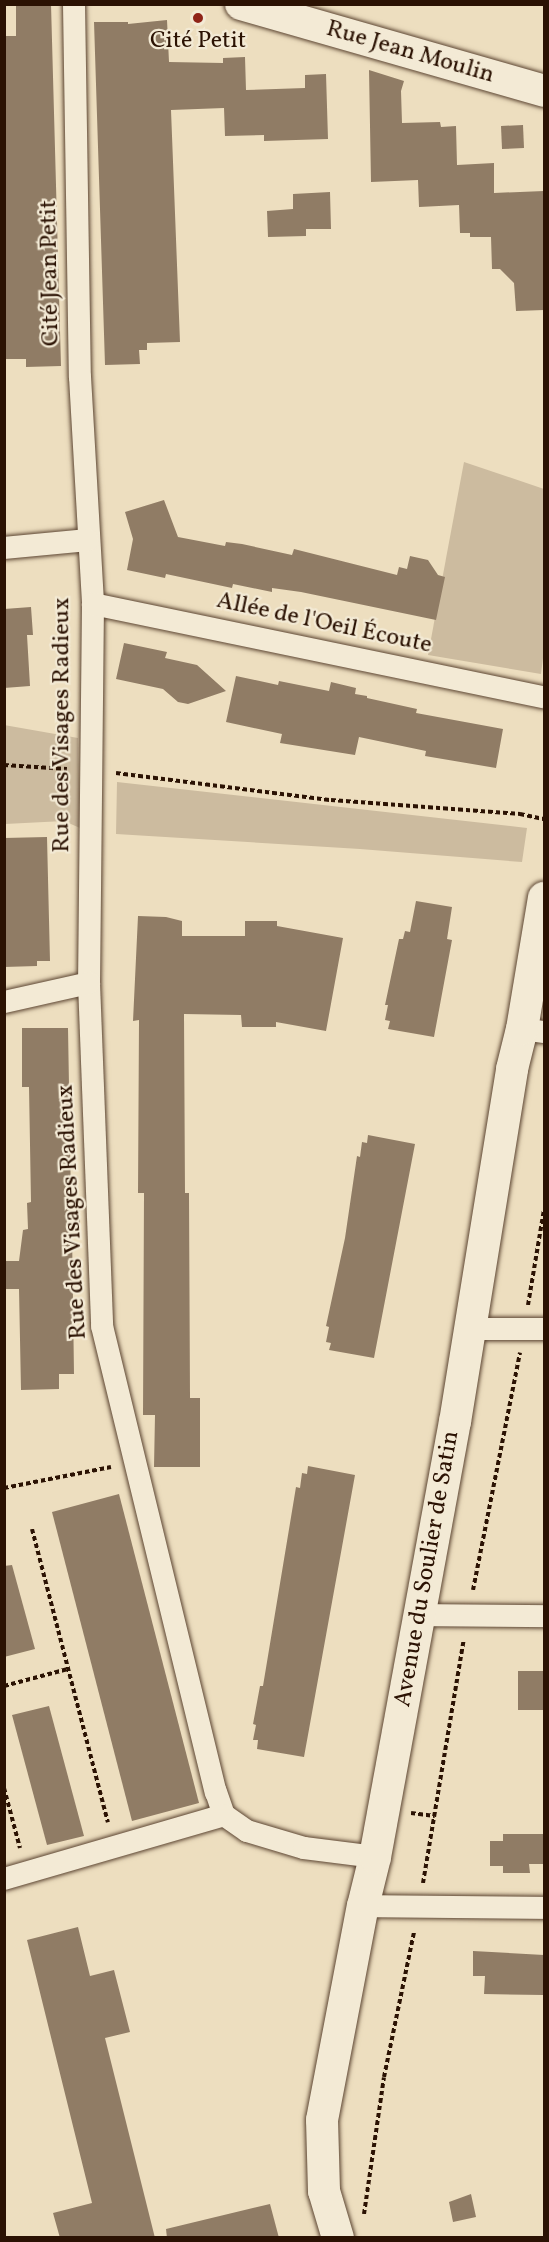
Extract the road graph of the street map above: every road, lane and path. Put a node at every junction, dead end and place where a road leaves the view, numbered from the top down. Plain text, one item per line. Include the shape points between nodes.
1 (74, 4) edge
2 (241, 4) edge
3 (544, 91) edge
4 (88, 540) junction
5 (4, 548) edge
6 (93, 604) junction
7 (544, 697) edge
8 (4, 765) edge
9 (89, 770) junction
10 (544, 819) edge
11 (544, 898) edge
12 (89, 983) junction
13 (4, 1002) edge
14 (533, 1031) edge
15 (544, 1209) edge
16 (472, 1329) junction
17 (534, 1329) edge
18 (135, 1462) junction
19 (4, 1488) edge
20 (32, 1529) dead end
21 (420, 1615) junction
22 (468, 1615) junction
23 (544, 1616) edge
24 (69, 1669) junction
25 (4, 1686) edge
26 (4, 1788) edge
27 (224, 1815) junction
28 (114, 1847) junction
29 (375, 1857) junction
30 (15, 1876) edge
31 (363, 1906) junction
32 (419, 1906) junction
33 (544, 1908) edge
34 (351, 2230) edge

1 - 4 street, Cité Jean Petit via 80,377
2 - 3 street, Rue Jean Moulin
4 - 5 street
4 - 6 street, Rue des Visages Radieux
6 - 7 street, Allée de l'Oeil Écoute
6 - 9 street, Rue des Visages Radieux
8 - 9 path
9 - 10 path via 331,800
9 - 12 street, Rue des Visages Radieux
11 - 14 street, Avenue du Soulier de Satin
12 - 13 street
12 - 18 street, Rue des Visages Radieux via 102,1326
14 - 16 street, Avenue du Soulier de Satin via 512,1069
15 - 17 path
16 - 17 street
16 - 21 street, Avenue du Soulier de Satin
17 - 22 path
18 - 19 path
18 - 27 street, Rue des Visages Radieux
20 - 24 path
21 - 22 street
21 - 29 street, Avenue du Soulier de Satin
22 - 23 street
22 - 32 path
24 - 25 path
24 - 28 path
26 - 30 path
27 - 28 street
27 - 29 street via 247,1831 304,1848
28 - 30 street
29 - 31 street, Avenue du Soulier de Satin
31 - 32 street
31 - 34 street, Avenue du Soulier de Satin via 322,2120 324,2191
32 - 33 street
32 - 34 path via 365,2194

